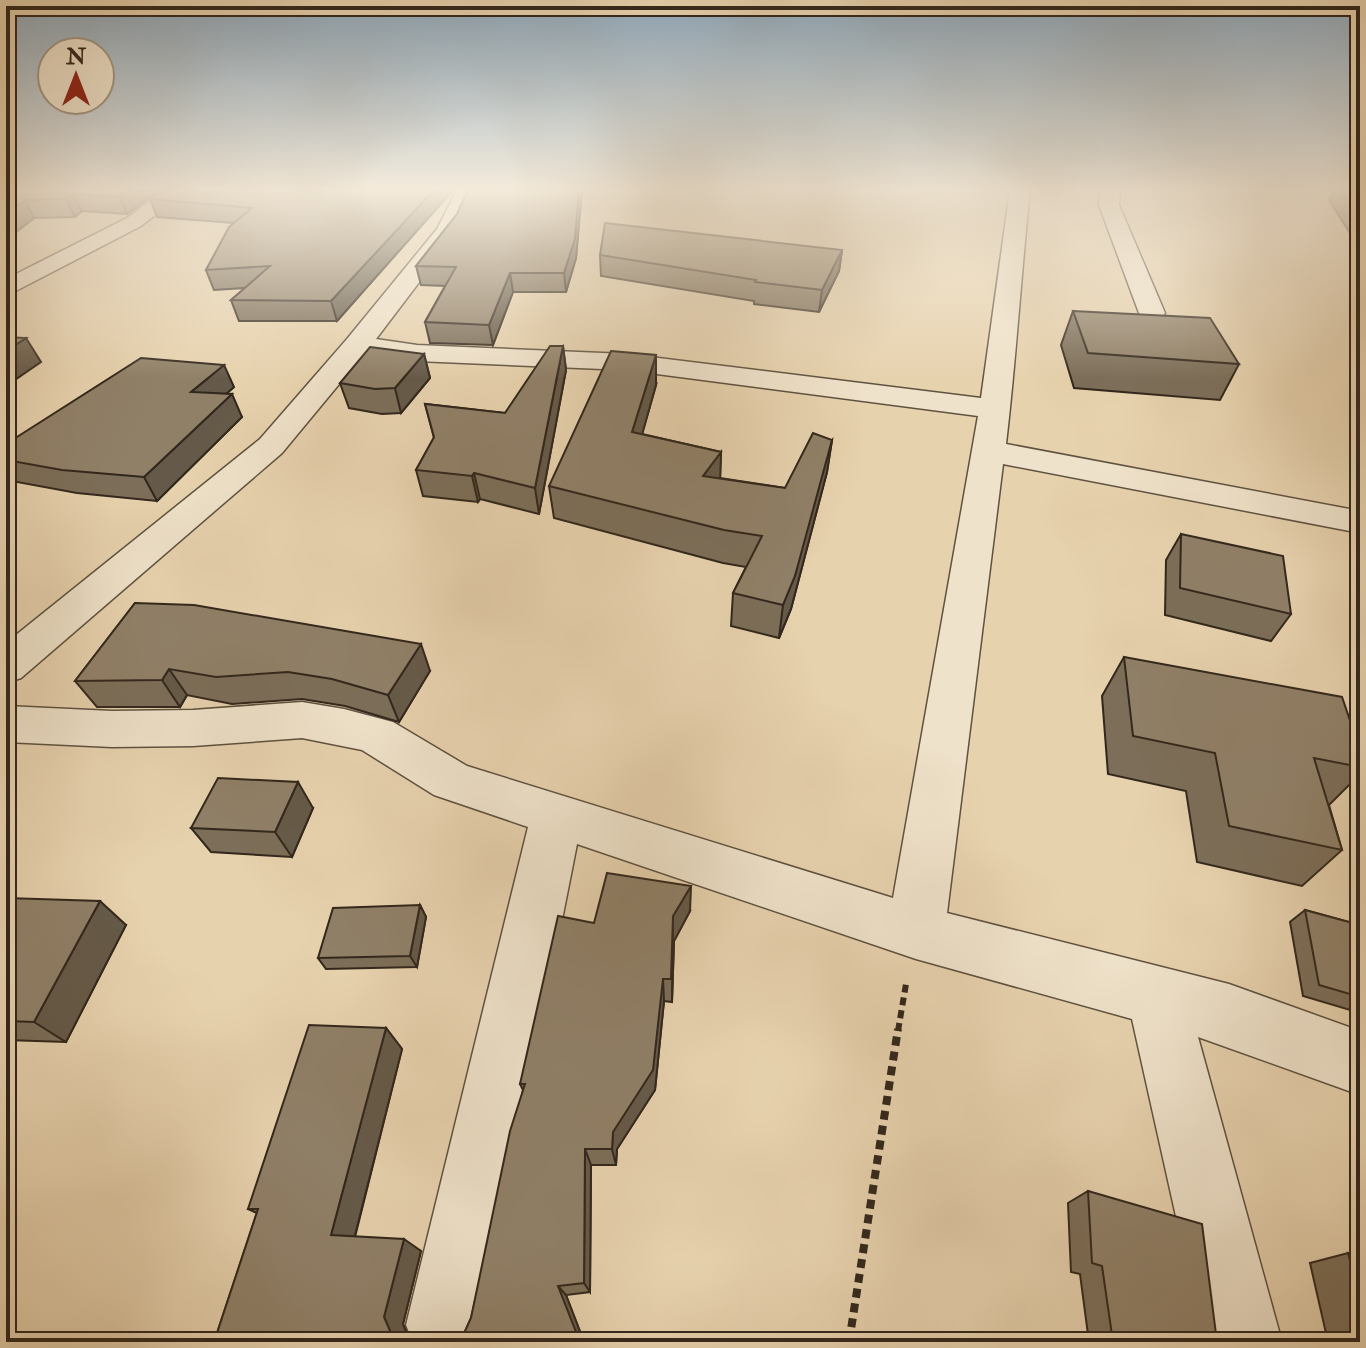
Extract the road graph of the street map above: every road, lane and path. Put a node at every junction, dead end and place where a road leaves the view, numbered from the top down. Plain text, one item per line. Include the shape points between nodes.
1 (75, 253) edge
2 (430, 253) edge
3 (1012, 253) edge
4 (1128, 253) edge
5 (6, 289) edge
6 (1152, 313) edge
7 (357, 345) junction
8 (995, 409) junction
9 (988, 451) junction
10 (1360, 522) edge
11 (6, 667) edge
12 (6, 724) edge
13 (557, 814) junction
14 (916, 932) junction
15 (1157, 996) junction
16 (1360, 1063) edge
17 (444, 1325) dead end
18 (849, 1342) edge
19 (1243, 1342) edge

1 - 5 street
2 - 7 street
3 - 8 street
4 - 6 street
7 - 8 street via 417,353 626,362
7 - 11 street via 271,446
8 - 9 street
9 - 10 street
9 - 14 street
12 - 13 street via 193,728 302,720 376,735 451,781
13 - 14 street
13 - 17 street
14 - 15 street
14 - 18 path
15 - 16 street via 1229,1015
15 - 19 street

